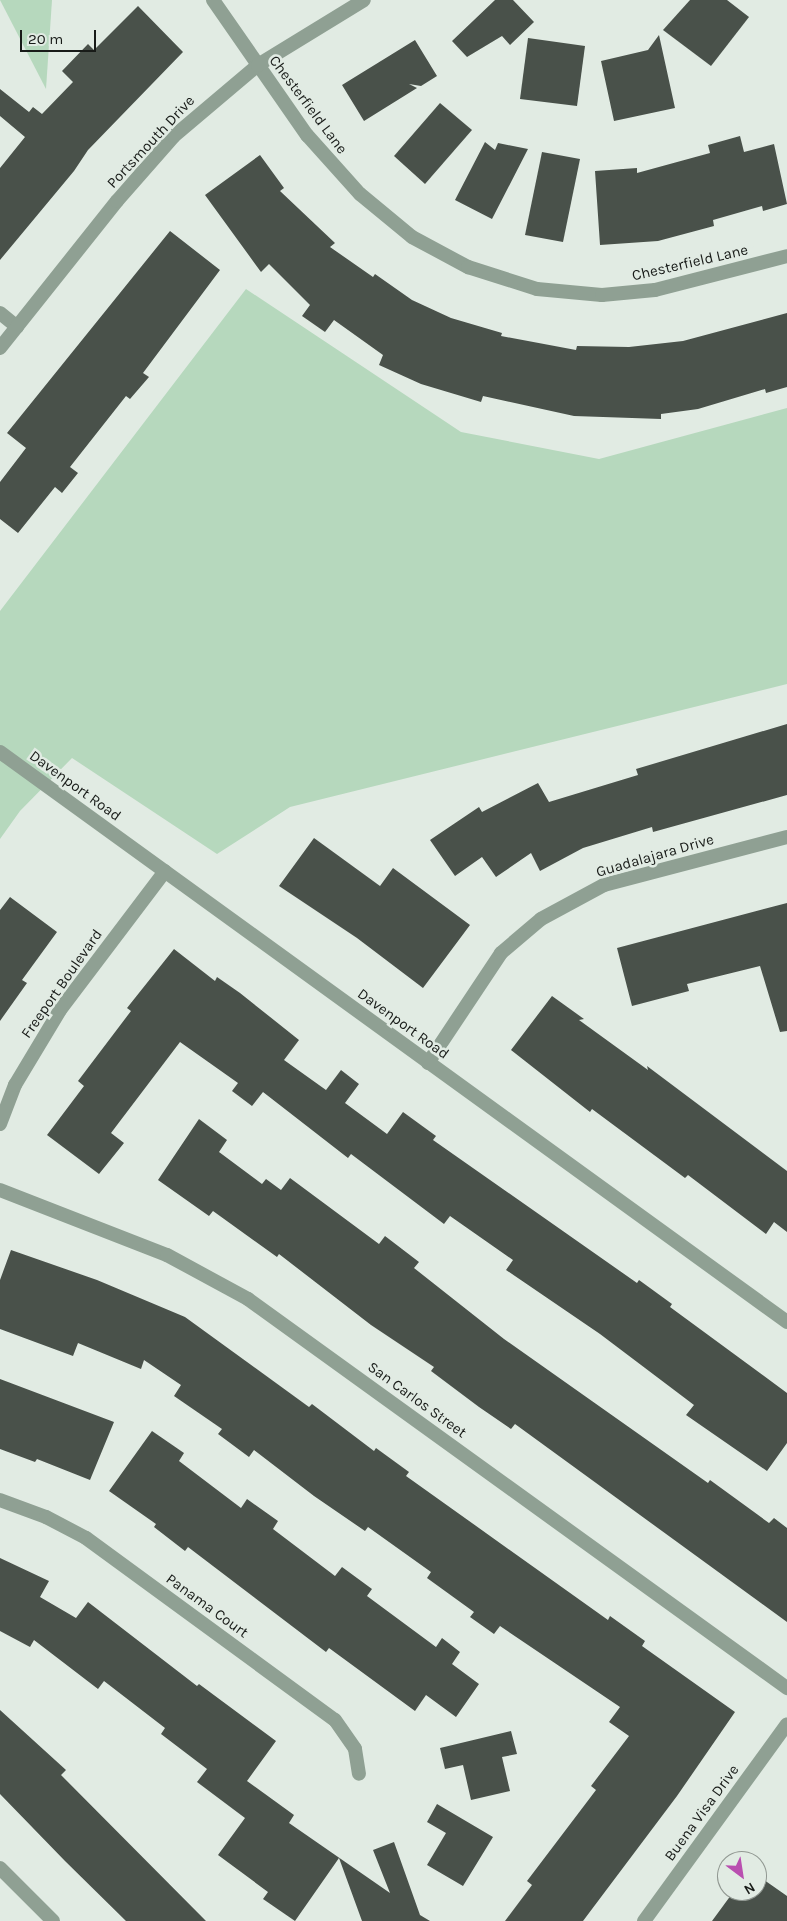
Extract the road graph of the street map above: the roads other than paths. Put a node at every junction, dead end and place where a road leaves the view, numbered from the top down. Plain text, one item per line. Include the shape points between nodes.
1 (213, 0) edge
2 (364, 0) edge
3 (258, 65) junction
4 (787, 256) edge
5 (0, 313) edge
6 (17, 327) junction
7 (0, 348) edge
8 (0, 752) edge
9 (787, 837) edge
10 (165, 871) junction
11 (428, 1063) junction
12 (0, 1124) edge
13 (0, 1190) edge
14 (787, 1322) edge
15 (0, 1500) edge
16 (787, 1688) edge
17 (787, 1724) edge
18 (360, 1774) dead end
19 (0, 1868) edge
20 (54, 1921) edge
21 (644, 1921) edge

1 - 3 street, Chesterfield Lane
2 - 3 street, Portsmouth Drive
3 - 4 street, Chesterfield Lane via 307,136 382,216 437,253 502,280 573,295 628,294
3 - 6 street, Portsmouth Drive via 206,107 146,166
5 - 6 street
6 - 7 street, Portsmouth Drive
8 - 10 street, Davenport Road
9 - 11 street, Guadalajara Drive via 604,885 541,919 501,953
10 - 11 street, Davenport Road
10 - 12 street, Freeport Boulevard via 60,1010 15,1085
11 - 14 street, Davenport Road
13 - 16 street, San Carlos Street via 167,1255 248,1299
15 - 18 street, Panama Court via 46,1517 86,1538 335,1720 355,1750
17 - 21 street, Buena Visa Drive
19 - 20 street

